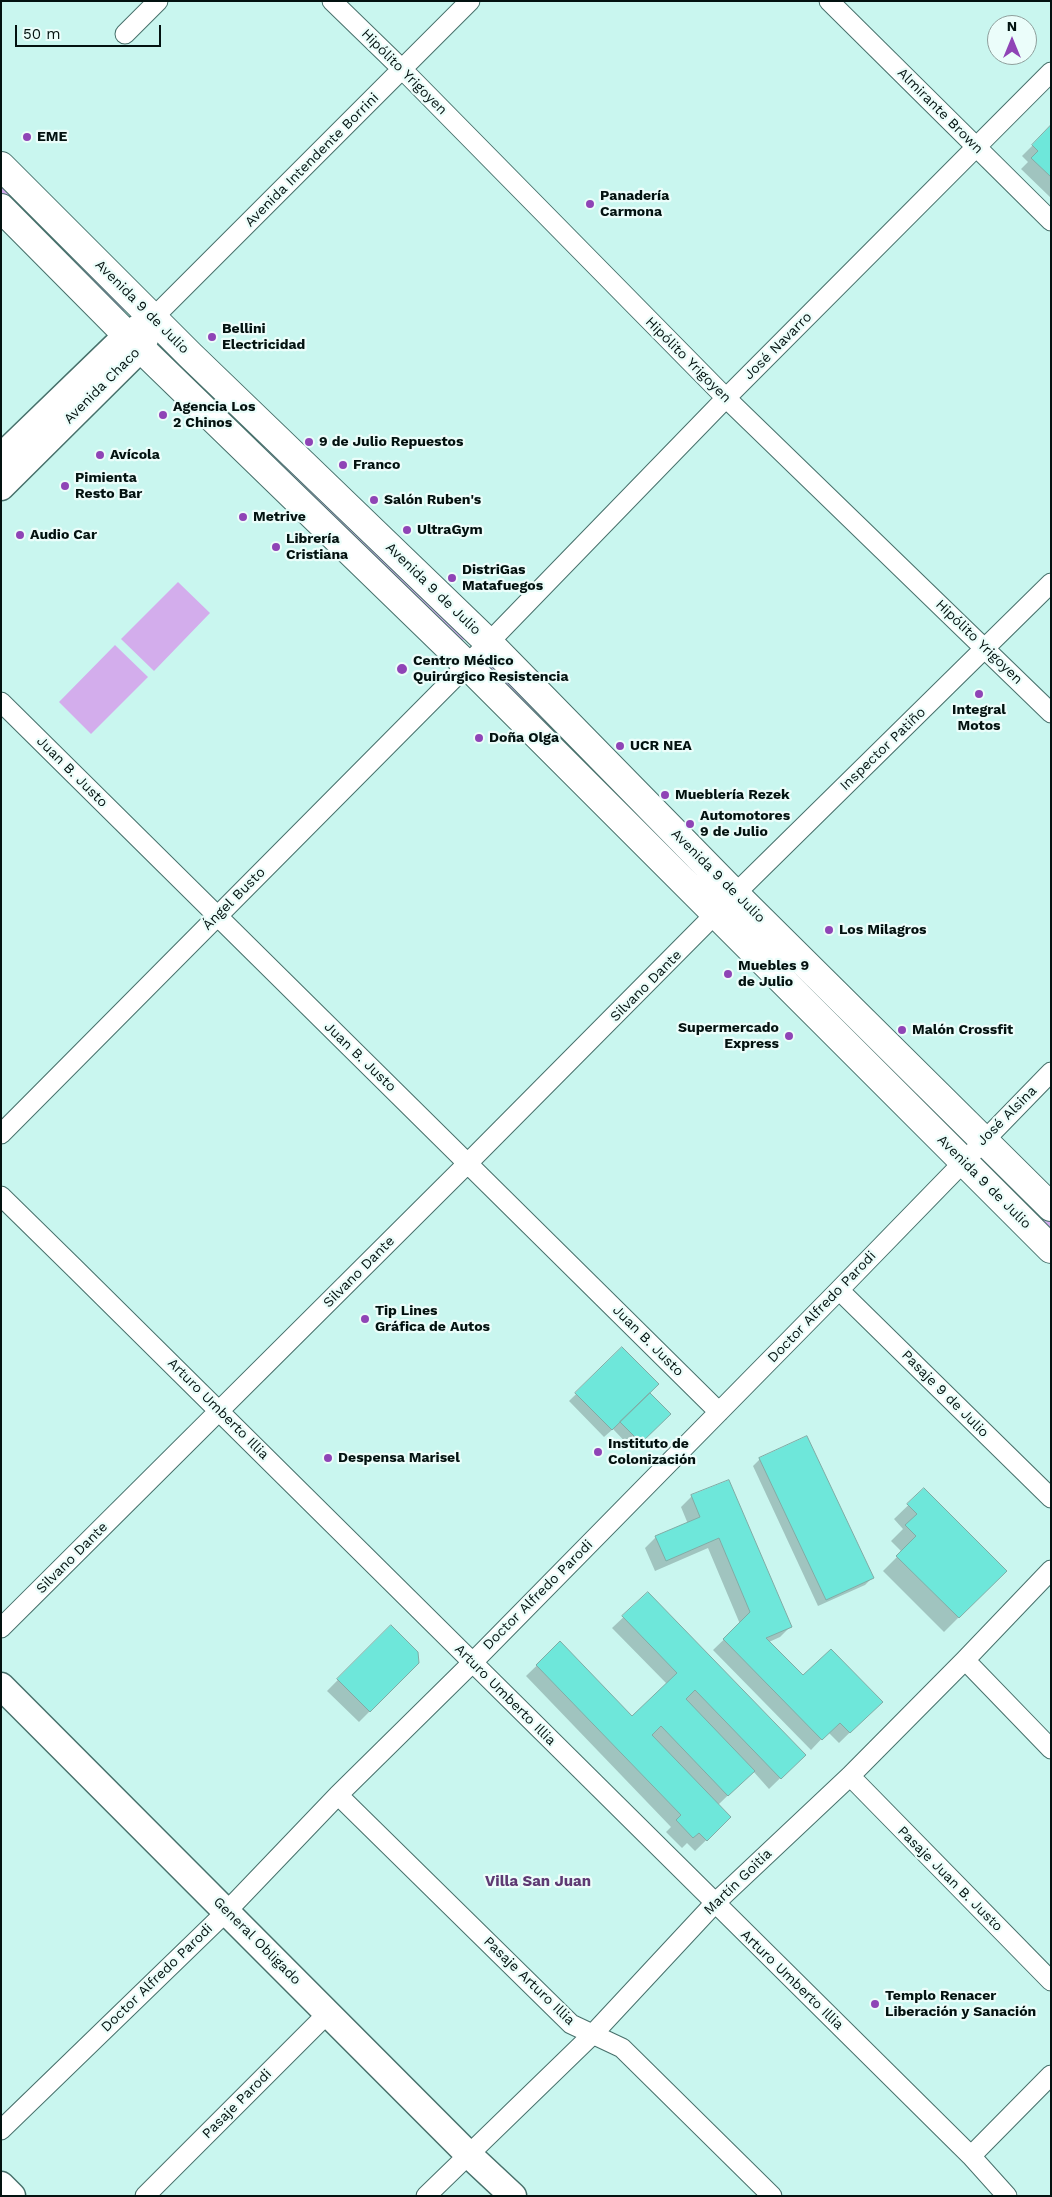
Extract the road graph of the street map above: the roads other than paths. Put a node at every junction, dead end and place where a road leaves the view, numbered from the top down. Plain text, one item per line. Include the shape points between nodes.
1 (158, 1) edge
2 (332, 1) edge
3 (470, 1) edge
4 (829, 1) edge
5 (125, 34) dead end
6 (402, 69) junction
7 (1051, 72) edge
8 (976, 147) junction
9 (1, 166) edge
10 (1, 208) edge
11 (1051, 222) edge
12 (153, 318) junction
13 (134, 341) junction
14 (726, 398) junction
15 (1, 458) edge
16 (1, 487) edge
17 (1051, 582) edge
18 (488, 642) junction
19 (986, 648) junction
20 (467, 665) junction
21 (1, 702) edge
22 (1051, 713) edge
23 (735, 894) junction
24 (716, 915) junction
25 (216, 917) junction
26 (1051, 1072) edge
27 (1, 1134) edge
28 (984, 1140) junction
29 (963, 1160) junction
30 (470, 1162) junction
31 (1, 1196) edge
32 (1051, 1207) edge
33 (1051, 1249) edge
34 (840, 1290) junction
35 (220, 1411) junction
36 (719, 1412) junction
37 (1051, 1498) edge
38 (1051, 1570) edge
39 (1, 1628) edge
40 (965, 1660) junction
41 (473, 1662) junction
42 (1, 1686) edge
43 (1051, 1749) edge
44 (850, 1776) junction
45 (338, 1795) junction
46 (714, 1904) junction
47 (227, 1911) junction
48 (1051, 1981) edge
49 (328, 2013) junction
50 (592, 2035) junction
51 (1051, 2075) edge
52 (1, 2130) edge
53 (468, 2154) junction
54 (971, 2156) junction
55 (1, 2185) edge
56 (12, 2196) edge
57 (145, 2196) edge
58 (426, 2196) edge
59 (513, 2196) edge
60 (772, 2196) edge
61 (1007, 2196) edge

1 - 5 street
2 - 6 street, Hipólito Yrigoyen
3 - 6 street, Avenida Intendente Borrini
4 - 8 street, Almirante Brown
6 - 12 street, Avenida Intendente Borrini
6 - 14 street, Hipólito Yrigoyen
7 - 8 street, José Navarro
8 - 11 street, Almirante Brown
8 - 14 street, José Navarro
9 - 12 main road, Avenida 9 de Julio
10 - 13 main road, Avenida 9 de Julio
12 - 13 street, Avenida Chaco
12 - 18 main road, Avenida 9 de Julio
13 - 15 street, Avenida Chaco
13 - 16 street, Avenida Chaco
13 - 20 main road, Avenida 9 de Julio
14 - 18 street, José Navarro
14 - 19 street, Hipólito Yrigoyen
17 - 19 street, Inspector Patiño
18 - 20 street, José Navarro
18 - 23 main road, Avenida 9 de Julio
19 - 22 street, Hipólito Yrigoyen
19 - 23 street, Inspector Patiño
20 - 24 main road, Avenida 9 de Julio
20 - 25 street, Ángel Busto
21 - 25 street, Juan B. Justo
23 - 24 street, Inspector Patiño
23 - 28 main road, Avenida 9 de Julio
24 - 29 main road, Avenida 9 de Julio
24 - 30 street, Silvano Dante
25 - 27 street, Ángel Busto
25 - 30 street, Juan B. Justo
26 - 28 street, José Alsina
28 - 29 street, José Alsina
28 - 32 main road, Avenida 9 de Julio
29 - 33 main road, Avenida 9 de Julio
29 - 34 street, Doctor Alfredo Parodi
30 - 35 street, Silvano Dante
30 - 36 street, Juan B. Justo
31 - 35 street, Arturo Umberto Illia
34 - 36 street, Doctor Alfredo Parodi
34 - 37 street, Pasaje 9 de Julio
35 - 39 street, Silvano Dante
35 - 41 street, Arturo Umberto Illia
36 - 41 street, Doctor Alfredo Parodi
38 - 40 street, Martín Goitía
40 - 43 street
40 - 44 street, Martín Goitía
41 - 45 street, Doctor Alfredo Parodi
41 - 46 street, Arturo Umberto Illia
42 - 47 street, General Obligado
44 - 46 street, Martín Goitía
44 - 48 street, Pasaje Juan B. Justo
45 - 47 street, Doctor Alfredo Parodi
45 - 50 street, Pasaje Arturo Illia via 571,2024
46 - 50 street, Martín Goitía
46 - 54 street, Arturo Umberto Illia
47 - 49 street, General Obligado
47 - 52 street, Doctor Alfredo Parodi
49 - 53 street, General Obligado
49 - 57 street, Pasaje Parodi
50 - 53 street, Martín Goitía
50 - 60 street, Pasaje Arturo Illia via 622,2048
51 - 54 street
53 - 58 street, Martín Goitía
53 - 59 street, General Obligado
54 - 61 street, Arturo Umberto Illia
55 - 56 street

